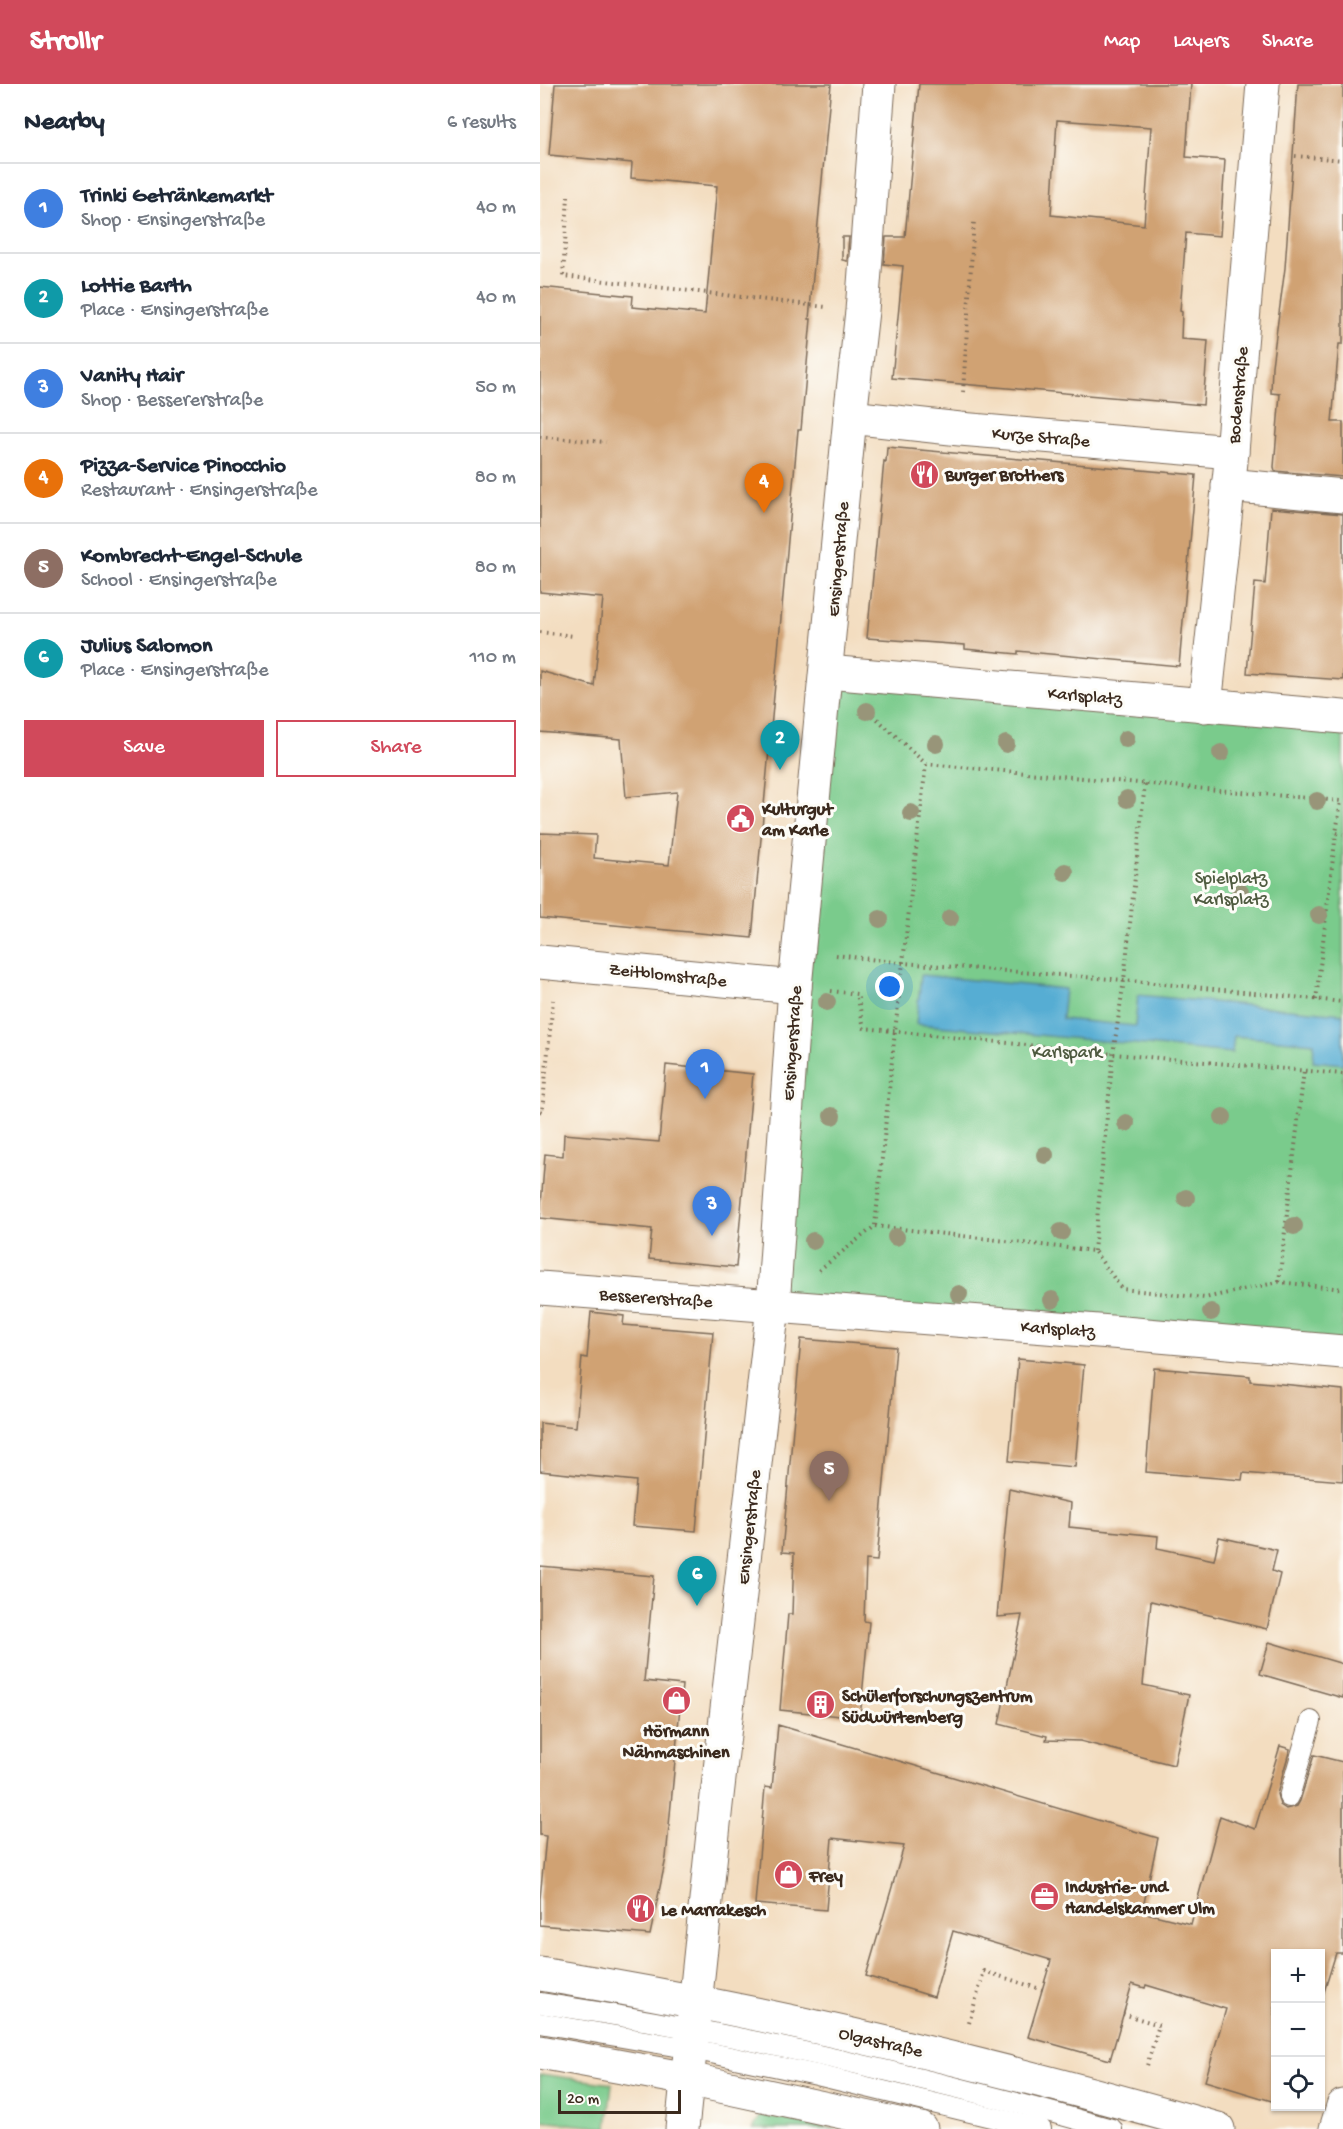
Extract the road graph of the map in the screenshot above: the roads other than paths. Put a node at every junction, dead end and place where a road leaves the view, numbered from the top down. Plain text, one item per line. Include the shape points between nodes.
1 (879, 84) edge
2 (1263, 84) edge
3 (850, 417) junction
4 (1232, 452) junction
5 (1228, 485) junction
6 (1343, 496) edge
7 (826, 672) junction
8 (1205, 706) junction
9 (1343, 717) edge
10 (549, 962) edge
11 (795, 987) junction
12 (540, 1288) edge
13 (773, 1306) junction
14 (1343, 1352) edge
15 (1311, 1721) dead end
16 (1289, 1797) dead end
17 (540, 1974) edge
18 (540, 2003) edge
19 (540, 2023) edge
20 (692, 2040) junction
21 (540, 2052) edge
22 (1343, 2106) edge
23 (682, 2129) edge
24 (921, 2129) edge
25 (1041, 2129) edge
26 (1112, 2129) edge
27 (1218, 2129) edge
28 (1336, 2129) edge

1 - 3 street, Ensingerstraße
2 - 4 street, Bodenstraße
3 - 4 street, Kurze Straße
3 - 7 street, Ensingerstraße
4 - 5 street, Bodenstraße
5 - 6 street
5 - 8 street, Bodenstraße
7 - 8 street, Karlsplatz
7 - 11 street, Ensingerstraße
8 - 9 street, Karlsplatz
10 - 11 street, Zeitblomstraße
11 - 13 street, Ensingerstraße
12 - 13 street, Bessererstraße
13 - 14 street, Karlsplatz
13 - 20 street, Ensingerstraße
15 - 16 lane
17 - 20 street, Olgastraße
18 - 20 lane
19 - 20 lane
20 - 21 street, Olgastraße
20 - 23 street, Ensingerstraße
20 - 24 street, Olgastraße
20 - 25 lane via 817,2075
20 - 26 lane via 885,2071
20 - 27 street, Olgastraße via 803,2023 958,2058
22 - 28 street

